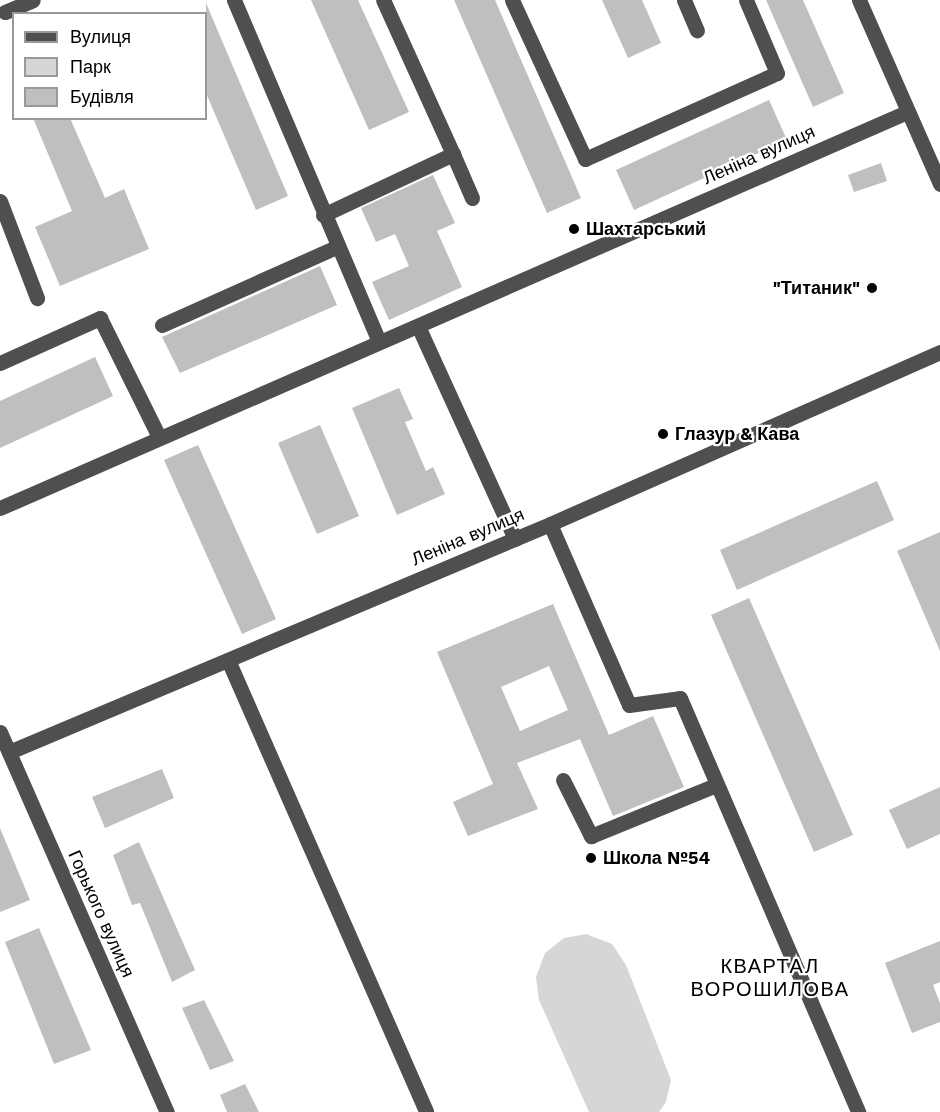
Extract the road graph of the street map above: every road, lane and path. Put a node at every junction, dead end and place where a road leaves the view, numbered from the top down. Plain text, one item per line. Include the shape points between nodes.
1 (33, 0) edge
2 (234, 0) edge
3 (383, 0) edge
4 (512, 0) edge
5 (684, 0) edge
6 (746, 0) edge
7 (859, 0) edge
8 (5, 12) dead end
9 (697, 30) dead end
10 (907, 112) junction
11 (453, 154) junction
12 (940, 184) edge
13 (472, 198) dead end
14 (0, 201) edge
15 (323, 214) junction
16 (336, 247) junction
17 (37, 298) dead end
18 (162, 325) dead end
19 (418, 326) junction
20 (379, 342) junction
21 (940, 351) edge
22 (0, 363) edge
23 (159, 437) junction
24 (0, 508) edge
25 (550, 524) junction
26 (515, 539) junction
27 (228, 660) junction
28 (0, 732) edge
29 (9, 752) junction
30 (563, 780) dead end
31 (716, 785) junction
32 (167, 1112) edge
33 (426, 1112) edge
34 (858, 1112) edge

1 - 8 street
2 - 15 street
3 - 11 street
4 - 6 street via 585,159 777,73
5 - 9 street
7 - 10 street
10 - 12 street
10 - 19 street, Леніна вулиця
11 - 13 street
11 - 15 street
14 - 17 street
15 - 16 street
16 - 18 street
16 - 20 street
19 - 20 street, Леніна вулиця
19 - 26 street
20 - 23 street, Леніна вулиця
21 - 25 street, Леніна вулиця
22 - 23 street via 100,318
23 - 24 street, Леніна вулиця
25 - 26 street, Леніна вулиця
25 - 31 street via 629,705 680,698
26 - 27 street, Леніна вулиця
27 - 29 street, Леніна вулиця
27 - 33 street
28 - 29 street, Горького вулиця
29 - 32 street, Горького вулиця
30 - 31 street via 591,836
31 - 34 street

